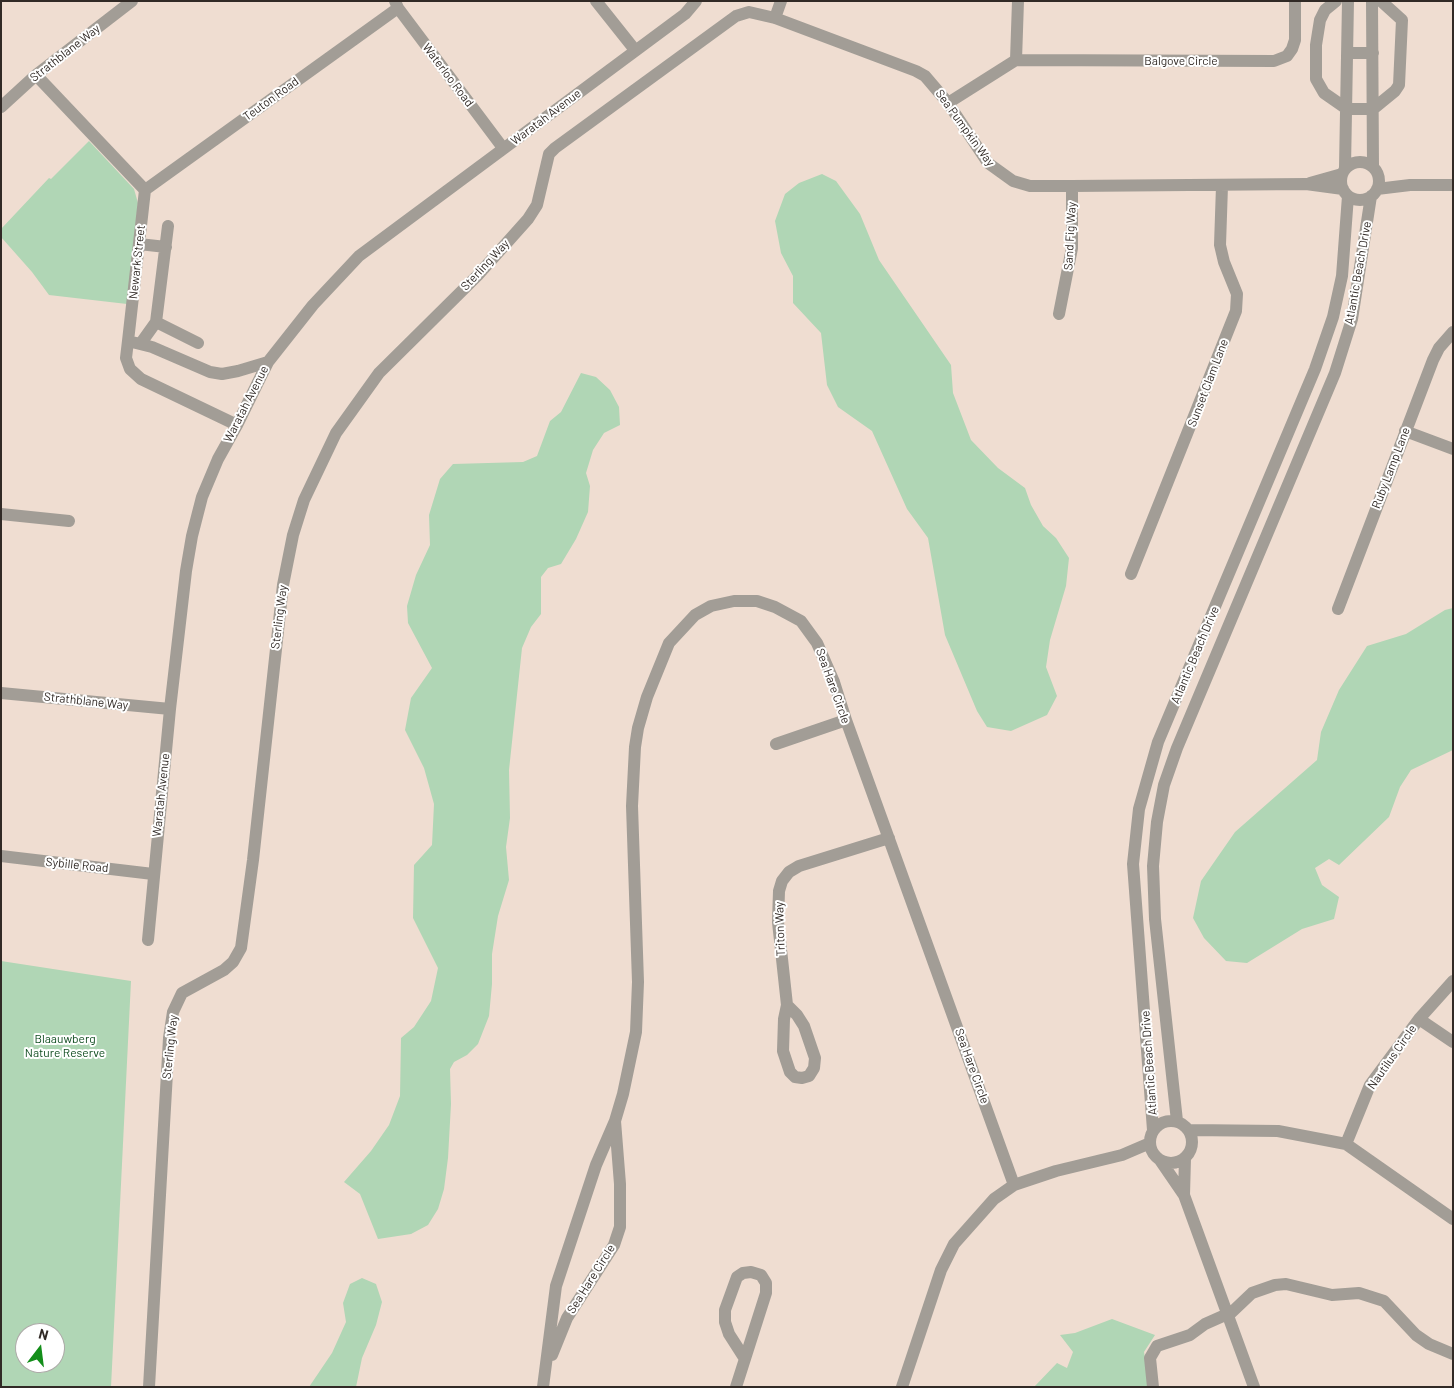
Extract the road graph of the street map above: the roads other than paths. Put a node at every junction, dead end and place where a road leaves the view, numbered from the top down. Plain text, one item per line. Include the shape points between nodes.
1 (132, 1) edge
2 (596, 1) edge
3 (696, 1) edge
4 (781, 1) edge
5 (1018, 1) edge
6 (1295, 1) edge
7 (1336, 1) edge
8 (1348, 1) edge
9 (1372, 1) edge
10 (1381, 1) edge
11 (396, 5) edge
12 (757, 12) joint
13 (775, 18) junction
14 (635, 50) junction
15 (1348, 53) junction
16 (1373, 53) junction
17 (1016, 60) junction
18 (36, 75) junction
19 (948, 103) junction
20 (1, 107) edge
21 (1347, 110) junction
22 (1373, 110) junction
23 (503, 148) junction
24 (1344, 171) junction
25 (1375, 183) junction
26 (1306, 184) junction
27 (1453, 185) edge
28 (1072, 186) junction
29 (1222, 186) junction
30 (145, 190) junction
31 (1346, 192) junction
32 (168, 226) dead end
33 (139, 244) junction
34 (166, 247) junction
35 (1059, 314) dead end
36 (156, 322) junction
37 (1453, 332) edge
38 (128, 341) junction
39 (141, 343) junction
40 (198, 343) dead end
41 (268, 362) junction
42 (1309, 386) junction
43 (1326, 393) junction
44 (238, 425) junction
45 (1406, 431) junction
46 (1453, 449) edge
47 (1, 514) edge
48 (70, 521) dead end
49 (1234, 563) junction
50 (1251, 571) junction
51 (1131, 574) dead end
52 (1338, 609) dead end
53 (1, 692) edge
54 (170, 709) junction
55 (846, 720) junction
56 (1158, 742) junction
57 (776, 744) dead end
58 (1177, 748) junction
59 (889, 838) junction
60 (1, 856) edge
61 (153, 874) junction
62 (1155, 918) junction
63 (1138, 920) junction
64 (148, 940) dead end
65 (1453, 981) edge
66 (787, 1004) junction
67 (1419, 1019) junction
68 (1453, 1042) edge
69 (615, 1121) junction
70 (1177, 1122) junction
71 (1191, 1136) junction
72 (1346, 1144) junction
73 (1155, 1147) junction
74 (1185, 1158) junction
75 (1014, 1185) junction
76 (1184, 1195) junction
77 (1453, 1219) edge
78 (1228, 1314) junction
79 (1453, 1354) edge
80 (744, 1359) junction
81 (544, 1381) edge
82 (149, 1387) edge
83 (736, 1387) edge
84 (902, 1387) edge
85 (1153, 1387) edge
86 (1254, 1387) edge

1 - 18 street, Strathblane Way
2 - 14 street
3 - 14 street, Waratah Avenue via 685,14
4 - 13 street
5 - 17 street
6 - 17 street, Balgove Circle via 1295,40 1287,56 1274,61
7 - 21 street via 1325,10 1320,20 1316,79 1324,93
8 - 15 street
9 - 16 street, Atlantic Beach Drive
10 - 22 street via 1402,20 1399,85
11 - 23 street, Waterloo Road
11 - 30 street, Teuton Road
12 - 13 street, Sea Pumpkin Way
12 - 82 street, Sterling Way via 736,16 555,148 550,154 537,205 528,219 379,373 336,433 304,500 283,585 241,948 224,970 182,993 173,1012
13 - 19 street, Sea Pumpkin Way via 916,71 934,85
14 - 23 street, Waratah Avenue
15 - 16 street
15 - 21 street
16 - 22 street, Atlantic Beach Drive
17 - 19 street
18 - 20 street, Strathblane Way
18 - 30 street
19 - 28 street, Sea Pumpkin Way via 988,163 1002,175 1030,186
21 - 22 street
21 - 24 street
22 - 25 street, Atlantic Beach Drive
23 - 41 street, Waratah Avenue via 359,256 313,305
24 - 25 street via 1354,163 1364,162
24 - 26 street, Sea Pumpkin Way
24 - 31 street
25 - 27 street
25 - 31 street via 1360,200
25 - 43 street, Atlantic Beach Drive via 1352,319
26 - 29 street, Sea Pumpkin Way
26 - 31 street, Sea Pumpkin Way
28 - 29 street, Sea Pumpkin Way
28 - 35 street, Sand Fig Way via 1072,248
29 - 51 street, Sunset Clam Lane via 1220,245 1237,294 1236,311
30 - 33 street, Newark Street
31 - 42 street, Atlantic Beach Drive via 1342,276 1333,317
32 - 34 street
33 - 34 street
33 - 38 street, Newark Street
34 - 36 street
36 - 39 street
36 - 40 street
37 - 45 street, Ruby Lamp Lane via 1433,360
38 - 39 street
38 - 44 street, Newark Street via 126,358 130,369 141,379
39 - 41 street via 222,374
41 - 44 street, Waratah Avenue
42 - 43 street
42 - 49 street, Atlantic Beach Drive
43 - 50 street, Atlantic Beach Drive
44 - 54 street, Waratah Avenue via 218,459 202,497 192,536
45 - 46 street
45 - 52 street, Ruby Lamp Lane
47 - 48 street
49 - 50 street
49 - 56 street, Atlantic Beach Drive
50 - 58 street, Atlantic Beach Drive
53 - 54 street, Strathblane Way
54 - 61 street, Waratah Avenue
55 - 57 street
55 - 59 street, Sea Hare Circle
55 - 69 street, Sea Hare Circle via 817,643 801,621 776,607 757,601 734,600 711,606 695,614 670,642 647,697 635,747 632,806 638,1012 632,1056
56 - 58 street
56 - 63 street, Atlantic Beach Drive via 1143,789 1134,838
58 - 62 street, Atlantic Beach Drive via 1164,785 1154,845
59 - 66 street, Triton Way via 799,866 782,881 778,922
59 - 75 street, Sea Hare Circle
60 - 61 street, Sybille Road
61 - 64 street, Waratah Avenue
62 - 63 street
62 - 70 street, Atlantic Beach Drive
63 - 73 street, Atlantic Beach Drive
65 - 67 street, Nautilus Circle
66 - 66 street, Triton Way via 798,1015 811,1046 814,1068 809,1076 794,1076 786,1066 783,1033
67 - 68 street
67 - 72 street, Nautilus Circle via 1370,1085
69 - 81 street, Sea Hare Circle via 596,1165 558,1278
69 - 81 street, Sea Hare Circle via 620,1227 614,1246 568,1318
70 - 71 street
70 - 73 street via 1164,1122
71 - 72 street via 1278,1131
71 - 74 street via 1189,1153
72 - 77 street
73 - 74 street via 1173,1163
73 - 75 street via 1056,1171
73 - 76 street
74 - 76 street
75 - 84 street via 994,1199 954,1244 941,1270
76 - 78 street
78 - 79 street via 1252,1293 1271,1285 1286,1284 1332,1294 1359,1293 1384,1301 1416,1335
78 - 85 street via 1190,1335 1157,1346 1150,1358
78 - 86 street
80 - 80 street via 766,1293 766,1283 760,1275 751,1272 737,1278 725,1310 725,1322
80 - 83 street

